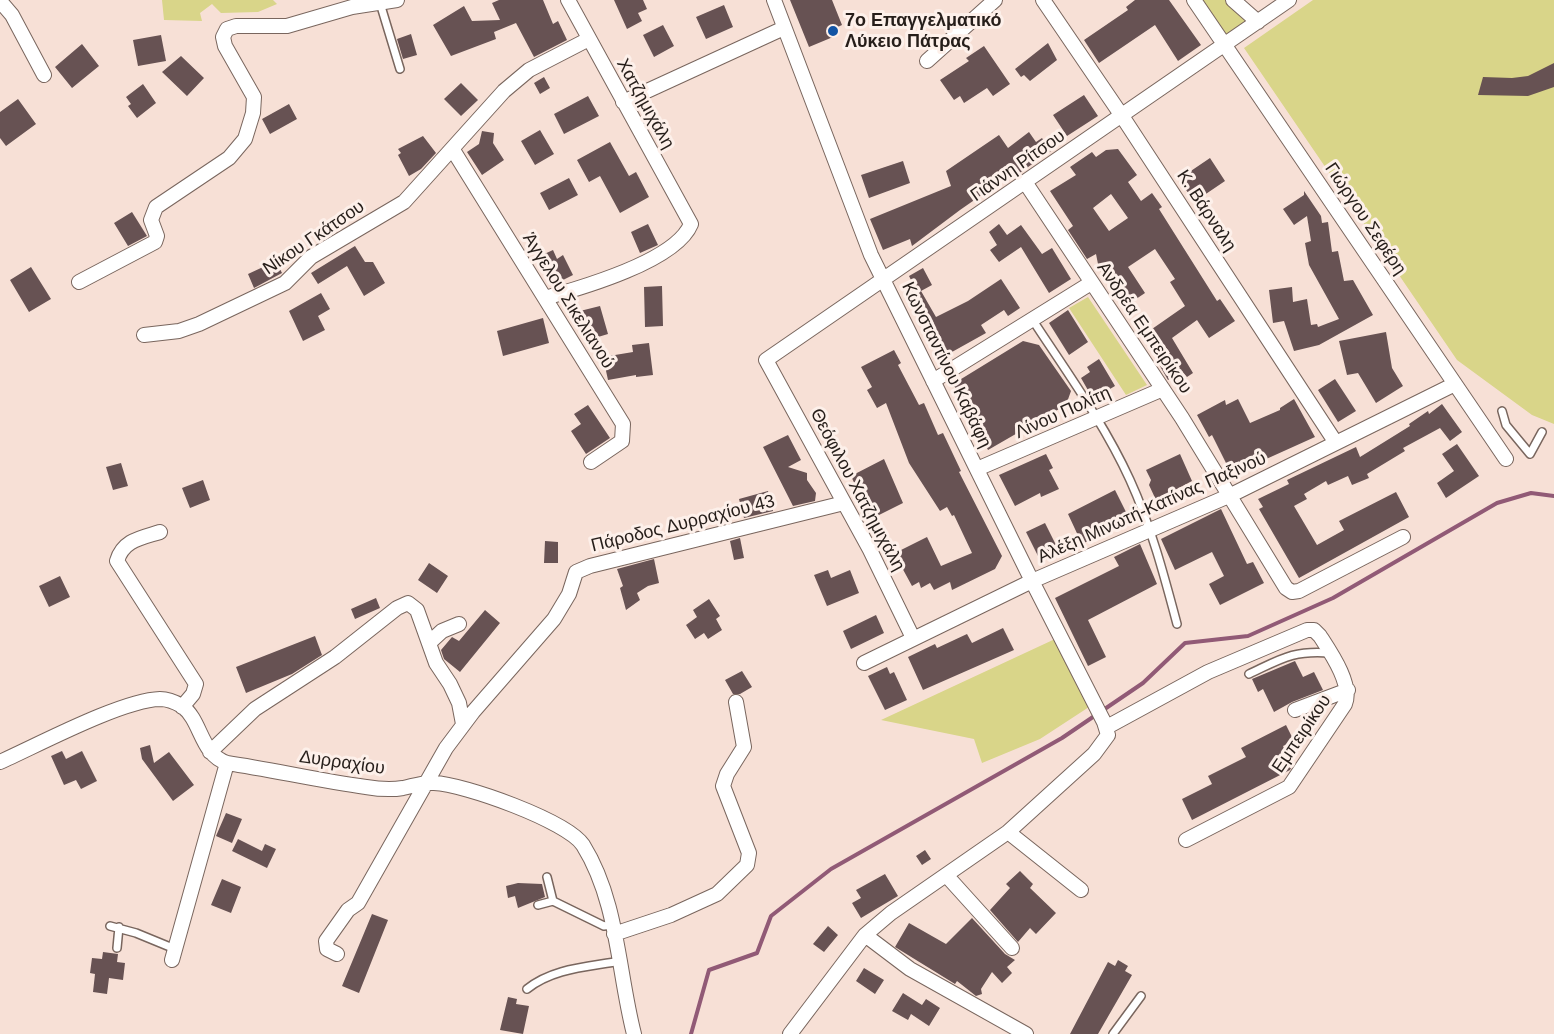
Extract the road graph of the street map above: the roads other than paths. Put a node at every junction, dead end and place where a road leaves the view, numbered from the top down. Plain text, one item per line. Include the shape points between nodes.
1 (397, 0) edge
2 (568, 0) edge
3 (774, 0) edge
4 (995, 0) edge
5 (1043, 0) edge
6 (1194, 0) edge
7 (1233, 0) edge
8 (1289, 0) edge
9 (0, 1) edge
10 (360, 3) edge
11 (380, 3) junction
12 (1258, 22) junction
13 (784, 28) junction
14 (589, 39) junction
15 (1225, 45) junction
16 (927, 62) dead end
17 (400, 69) dead end
18 (44, 75) dead end
19 (623, 102) junction
20 (1122, 116) junction
21 (453, 150) junction
22 (1025, 183) junction
23 (884, 280) junction
24 (78, 282) dead end
25 (1091, 283) junction
26 (545, 298) junction
27 (1032, 319) junction
28 (144, 335) dead end
29 (766, 360) joint
30 (933, 381) junction
31 (1455, 384) junction
32 (1162, 389) junction
33 (1502, 411) dead end
34 (1096, 417) junction
35 (1542, 432) dead end
36 (1336, 443) junction
37 (1506, 459) dead end
38 (591, 462) dead end
39 (977, 470) junction
40 (1231, 495) junction
41 (844, 503) junction
42 (1150, 531) junction
43 (160, 532) dead end
44 (1403, 537) dead end
45 (1032, 581) junction
46 (459, 624) dead end
47 (1177, 624) dead end
48 (913, 638) junction
49 (429, 643) junction
50 (1330, 653) junction
51 (864, 663) dead end
52 (1249, 674) dead end
53 (1348, 690) junction
54 (736, 702) dead end
55 (182, 707) junction
56 (1295, 710) dead end
57 (462, 724) junction
58 (1106, 728) junction
59 (210, 752) junction
60 (0, 762) edge
61 (227, 763) junction
62 (425, 783) junction
63 (1008, 832) junction
64 (1186, 840) dead end
65 (946, 875) junction
66 (547, 877) dead end
67 (1081, 890) dead end
68 (553, 901) junction
69 (538, 905) dead end
70 (110, 926) dead end
71 (119, 927) junction
72 (613, 929) junction
73 (865, 935) junction
74 (117, 948) dead end
75 (1012, 948) dead end
76 (337, 954) dead end
77 (173, 955) joint
78 (620, 961) junction
79 (527, 989) dead end
80 (1140, 996) dead end
81 (797, 1032) edge
82 (634, 1034) edge
83 (1026, 1034) edge
84 (1113, 1034) edge

1 - 11 street
2 - 14 street, Χατζημιχάλη
3 - 13 street, Κωνσταντίνου Καβάφη
4 - 16 street
5 - 20 street, Κ. Βάρναλη
6 - 15 street, Γιώργου Σεφέρη
7 - 12 street
8 - 12 street, Γιάννη Ρίτσου
9 - 18 street via 12,15
10 - 11 street
10 - 24 street via 287,26 227,29 223,37 225,46 254,98 245,139 229,158 156,207 151,220 157,236 155,242
11 - 17 lane
12 - 15 street, Γιάννη Ρίτσου
13 - 19 street
13 - 23 street, Κωνσταντίνου Καβάφη via 864,239
14 - 19 street, Χατζημιχάλη
14 - 21 street, Νίκου Γκάτσου via 529,70 504,91
15 - 20 street, Γιάννη Ρίτσου
15 - 31 street, Γιώργου Σεφέρη
19 - 26 street, Χατζημιχάλη via 691,224 688,232 630,270
20 - 22 street, Γιάννη Ρίτσου
20 - 36 street, Κ. Βάρναλη
21 - 26 street, Άγγελου Σικελιανού
21 - 28 street, Νίκου Γκάτσου via 404,202 311,257 285,283 199,324
22 - 23 street, Γιάννη Ρίτσου
22 - 25 street, Ανδρέα Εμπειρίκου
23 - 29 street, Γιάννη Ρίτσου
23 - 30 street, Κωνσταντίνου Καβάφη
25 - 27 street
25 - 32 street, Ανδρέα Εμπειρίκου
26 - 38 street, Άγγελου Σικελιανού via 623,424 622,441
27 - 30 street
27 - 34 lane
29 - 41 street, Θεόφιλου Χατζημιχάλη
30 - 39 street, Κωνσταντίνου Καβάφη
31 - 36 street, Αλέξη Μινωτή-Κατίνας Παξινού
31 - 37 street, Γιώργου Σεφέρη
32 - 34 street, Λίνου Πολίτη
32 - 40 street, Ανδρέα Εμπειρίκου
33 - 35 lane via 1506,425 1530,454
34 - 39 street, Λίνου Πολίτη
34 - 42 lane via 1130,480
36 - 40 street, Αλέξη Μινωτή-Κατίνας Παξινού
39 - 45 street, Κωνσταντίνου Καβάφη
40 - 42 street, Αλέξη Μινωτή-Κατίνας Παξινού
40 - 44 street, Ανδρέα Εμπειρίκου via 1282,582 1292,592
41 - 48 street, Θεόφιλου Χατζημιχάλη
41 - 57 street, Πάροδος Δυρραχίου 43 via 579,570 554,620
42 - 45 street, Αλέξη Μινωτή-Κατίνας Παξινού
42 - 47 lane
43 - 55 street via 128,542 117,561 196,684
45 - 48 street, Αλέξη Μινωτή-Κατίνας Παξινού
45 - 58 street, Κωνσταντίνου Καβάφη
46 - 49 street via 442,631
48 - 51 street, Αλέξη Μινωτή-Κατίνας Παξινού
49 - 57 street via 459,704
49 - 59 street via 417,610 411,604 403,604 335,657 255,709
50 - 52 lane via 1293,654
50 - 53 street, Εμπειρίκου
50 - 58 street, Εμπειρίκου via 1316,632 1307,630 1208,672
53 - 56 street
53 - 64 street, Εμπειρίκου via 1345,704 1289,787
54 - 72 street via 744,747 723,786 749,853 747,865 717,894 671,915
55 - 59 street, Δυρραχίου
55 - 60 street via 164,699 144,701
57 - 62 street, Πάροδος Δυρραχίου 43
58 - 63 street via 1094,754
59 - 61 street, Δυρραχίου
61 - 62 street, Δυρραχίου via 369,788 396,789
61 - 77 street
62 - 72 street, Δυρραχίου via 451,785 532,813 570,831 582,843 597,874
62 - 76 street, Πάροδος Δυρραχίου 43 via 358,903 348,910 327,940 326,948
63 - 65 street
63 - 67 street
65 - 73 street
65 - 75 street
66 - 68 lane
68 - 69 lane
68 - 72 lane
70 - 71 lane
71 - 74 lane
71 - 77 lane
72 - 78 street, Δυρραχίου
73 - 81 street
73 - 83 street via 910,969
78 - 79 lane via 563,971
78 - 82 street, Δυρραχίου
80 - 84 lane

